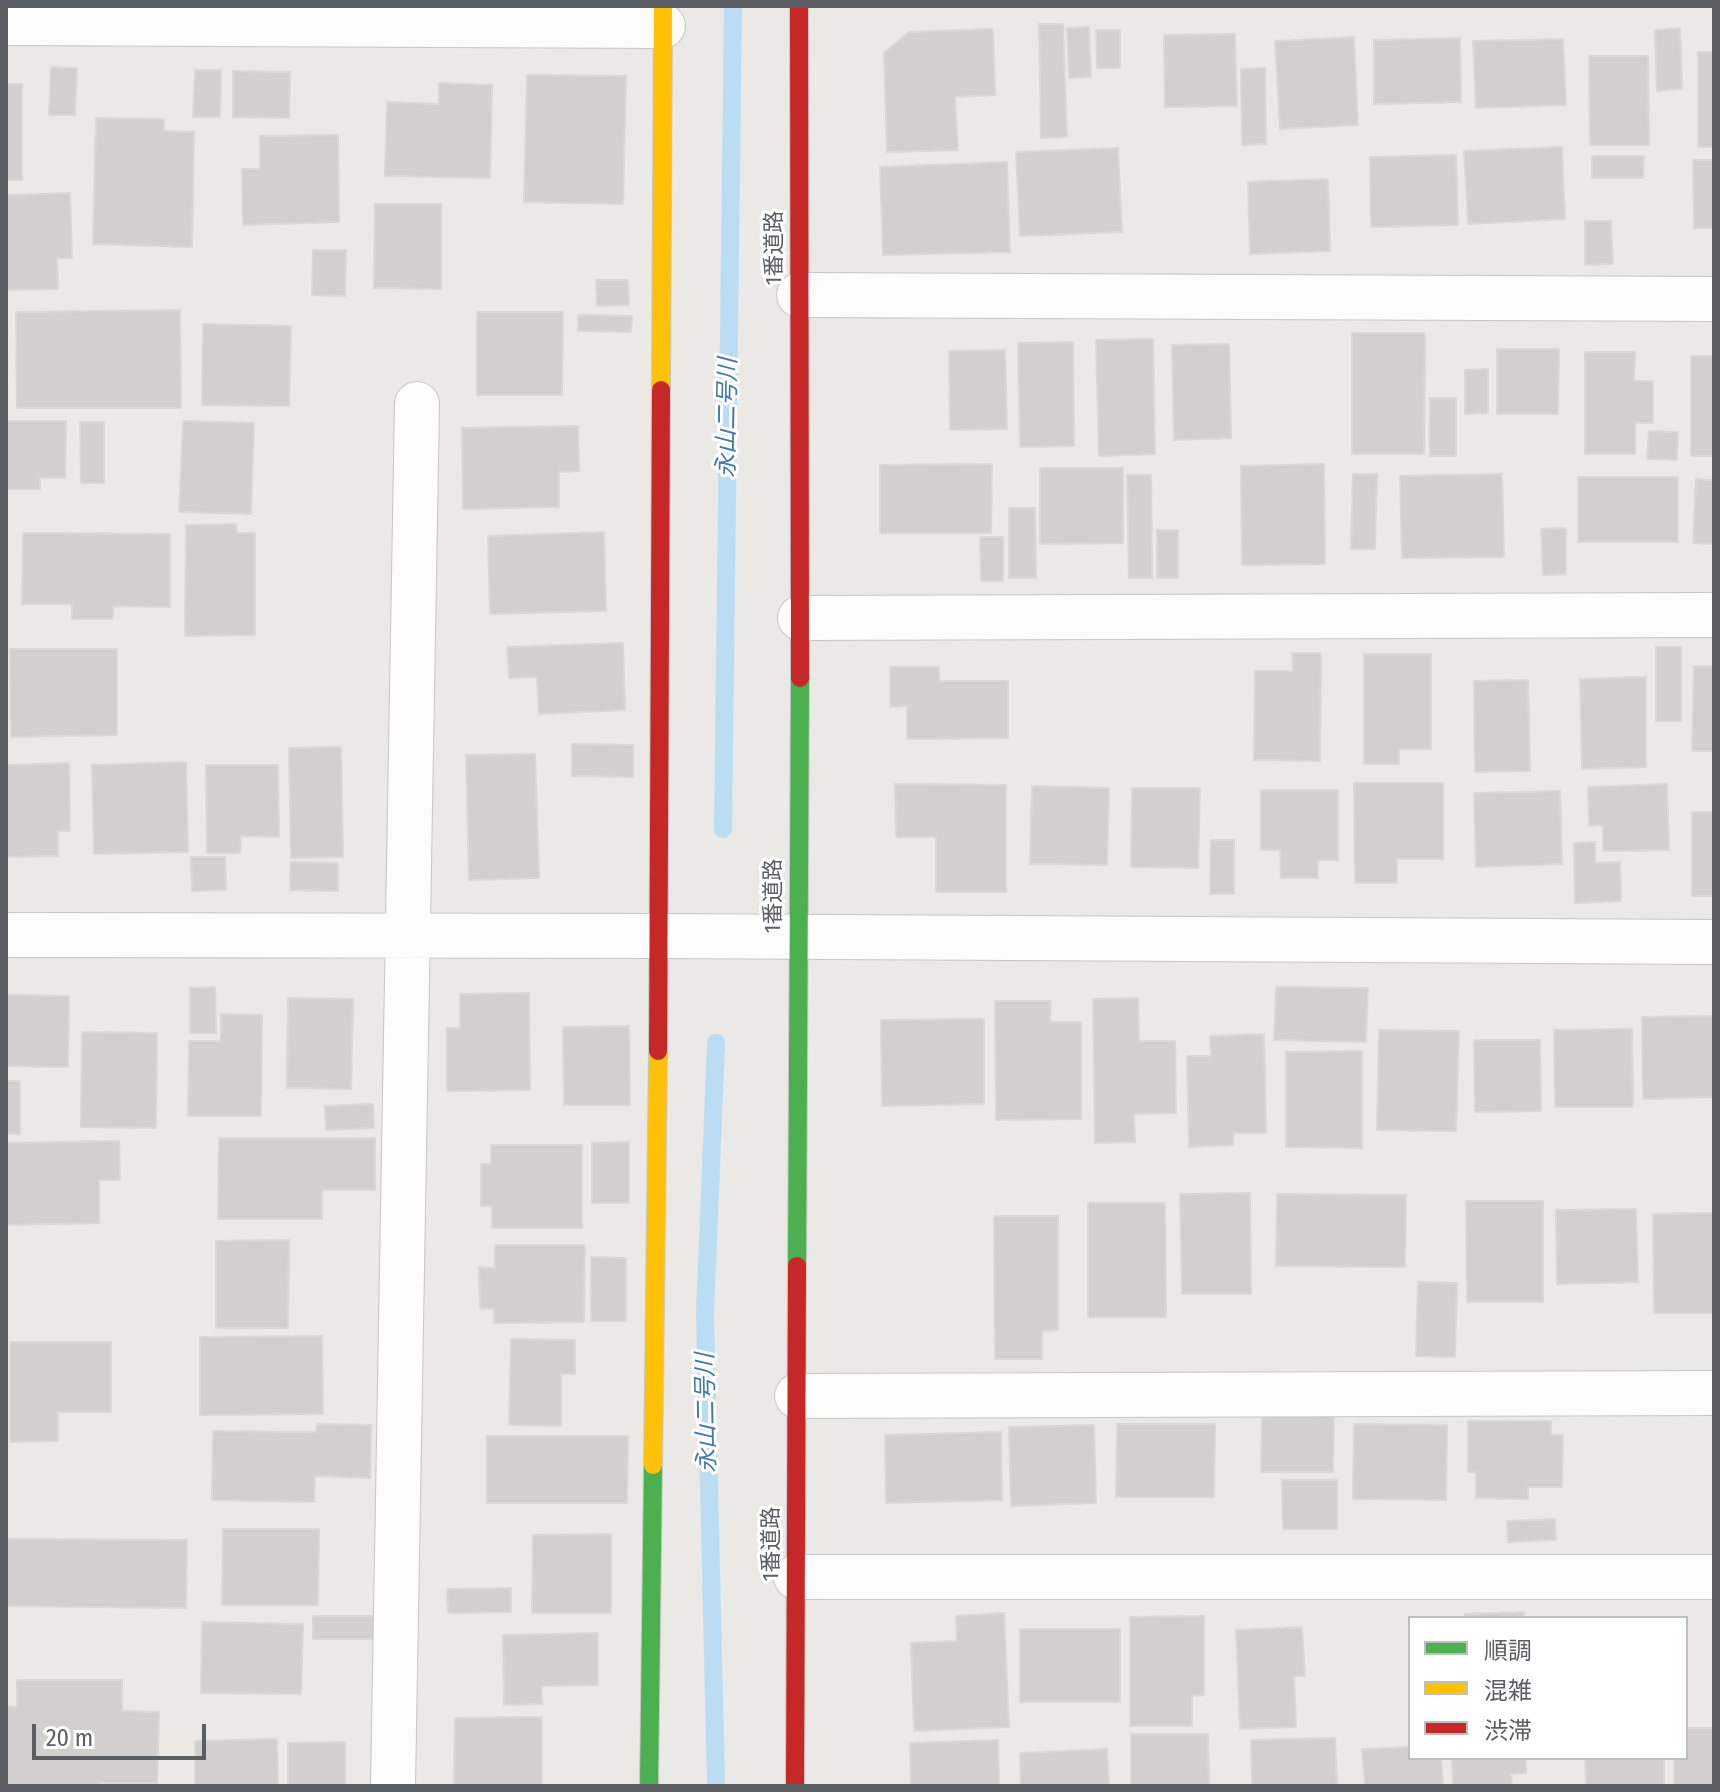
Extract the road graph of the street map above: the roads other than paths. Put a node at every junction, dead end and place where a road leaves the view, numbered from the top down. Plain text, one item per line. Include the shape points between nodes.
1 (799, 6) edge
2 (294, 15) edge
3 (663, 16) edge
4 (6, 23) edge
5 (799, 295) junction
6 (1714, 299) edge
7 (417, 404) dead end
8 (1714, 615) edge
9 (800, 618) junction
10 (6, 935) edge
11 (407, 936) junction
12 (659, 936) junction
13 (797, 937) junction
14 (1714, 942) edge
15 (1714, 1393) edge
16 (797, 1396) junction
17 (796, 1577) junction
18 (1714, 1577) edge
19 (393, 1786) edge
20 (649, 1786) edge
21 (795, 1786) edge

1 - 5 street, 1番道路
2 - 3 street
2 - 4 street
3 - 12 street
5 - 6 street
5 - 9 street, 1番道路
7 - 11 street
8 - 9 street
9 - 13 street, 1番道路
10 - 11 street
11 - 12 street
11 - 19 street
12 - 13 street
12 - 20 street
13 - 14 street
13 - 16 street, 1番道路
15 - 16 street
16 - 17 street, 1番道路
17 - 18 street
17 - 21 street, 1番道路

